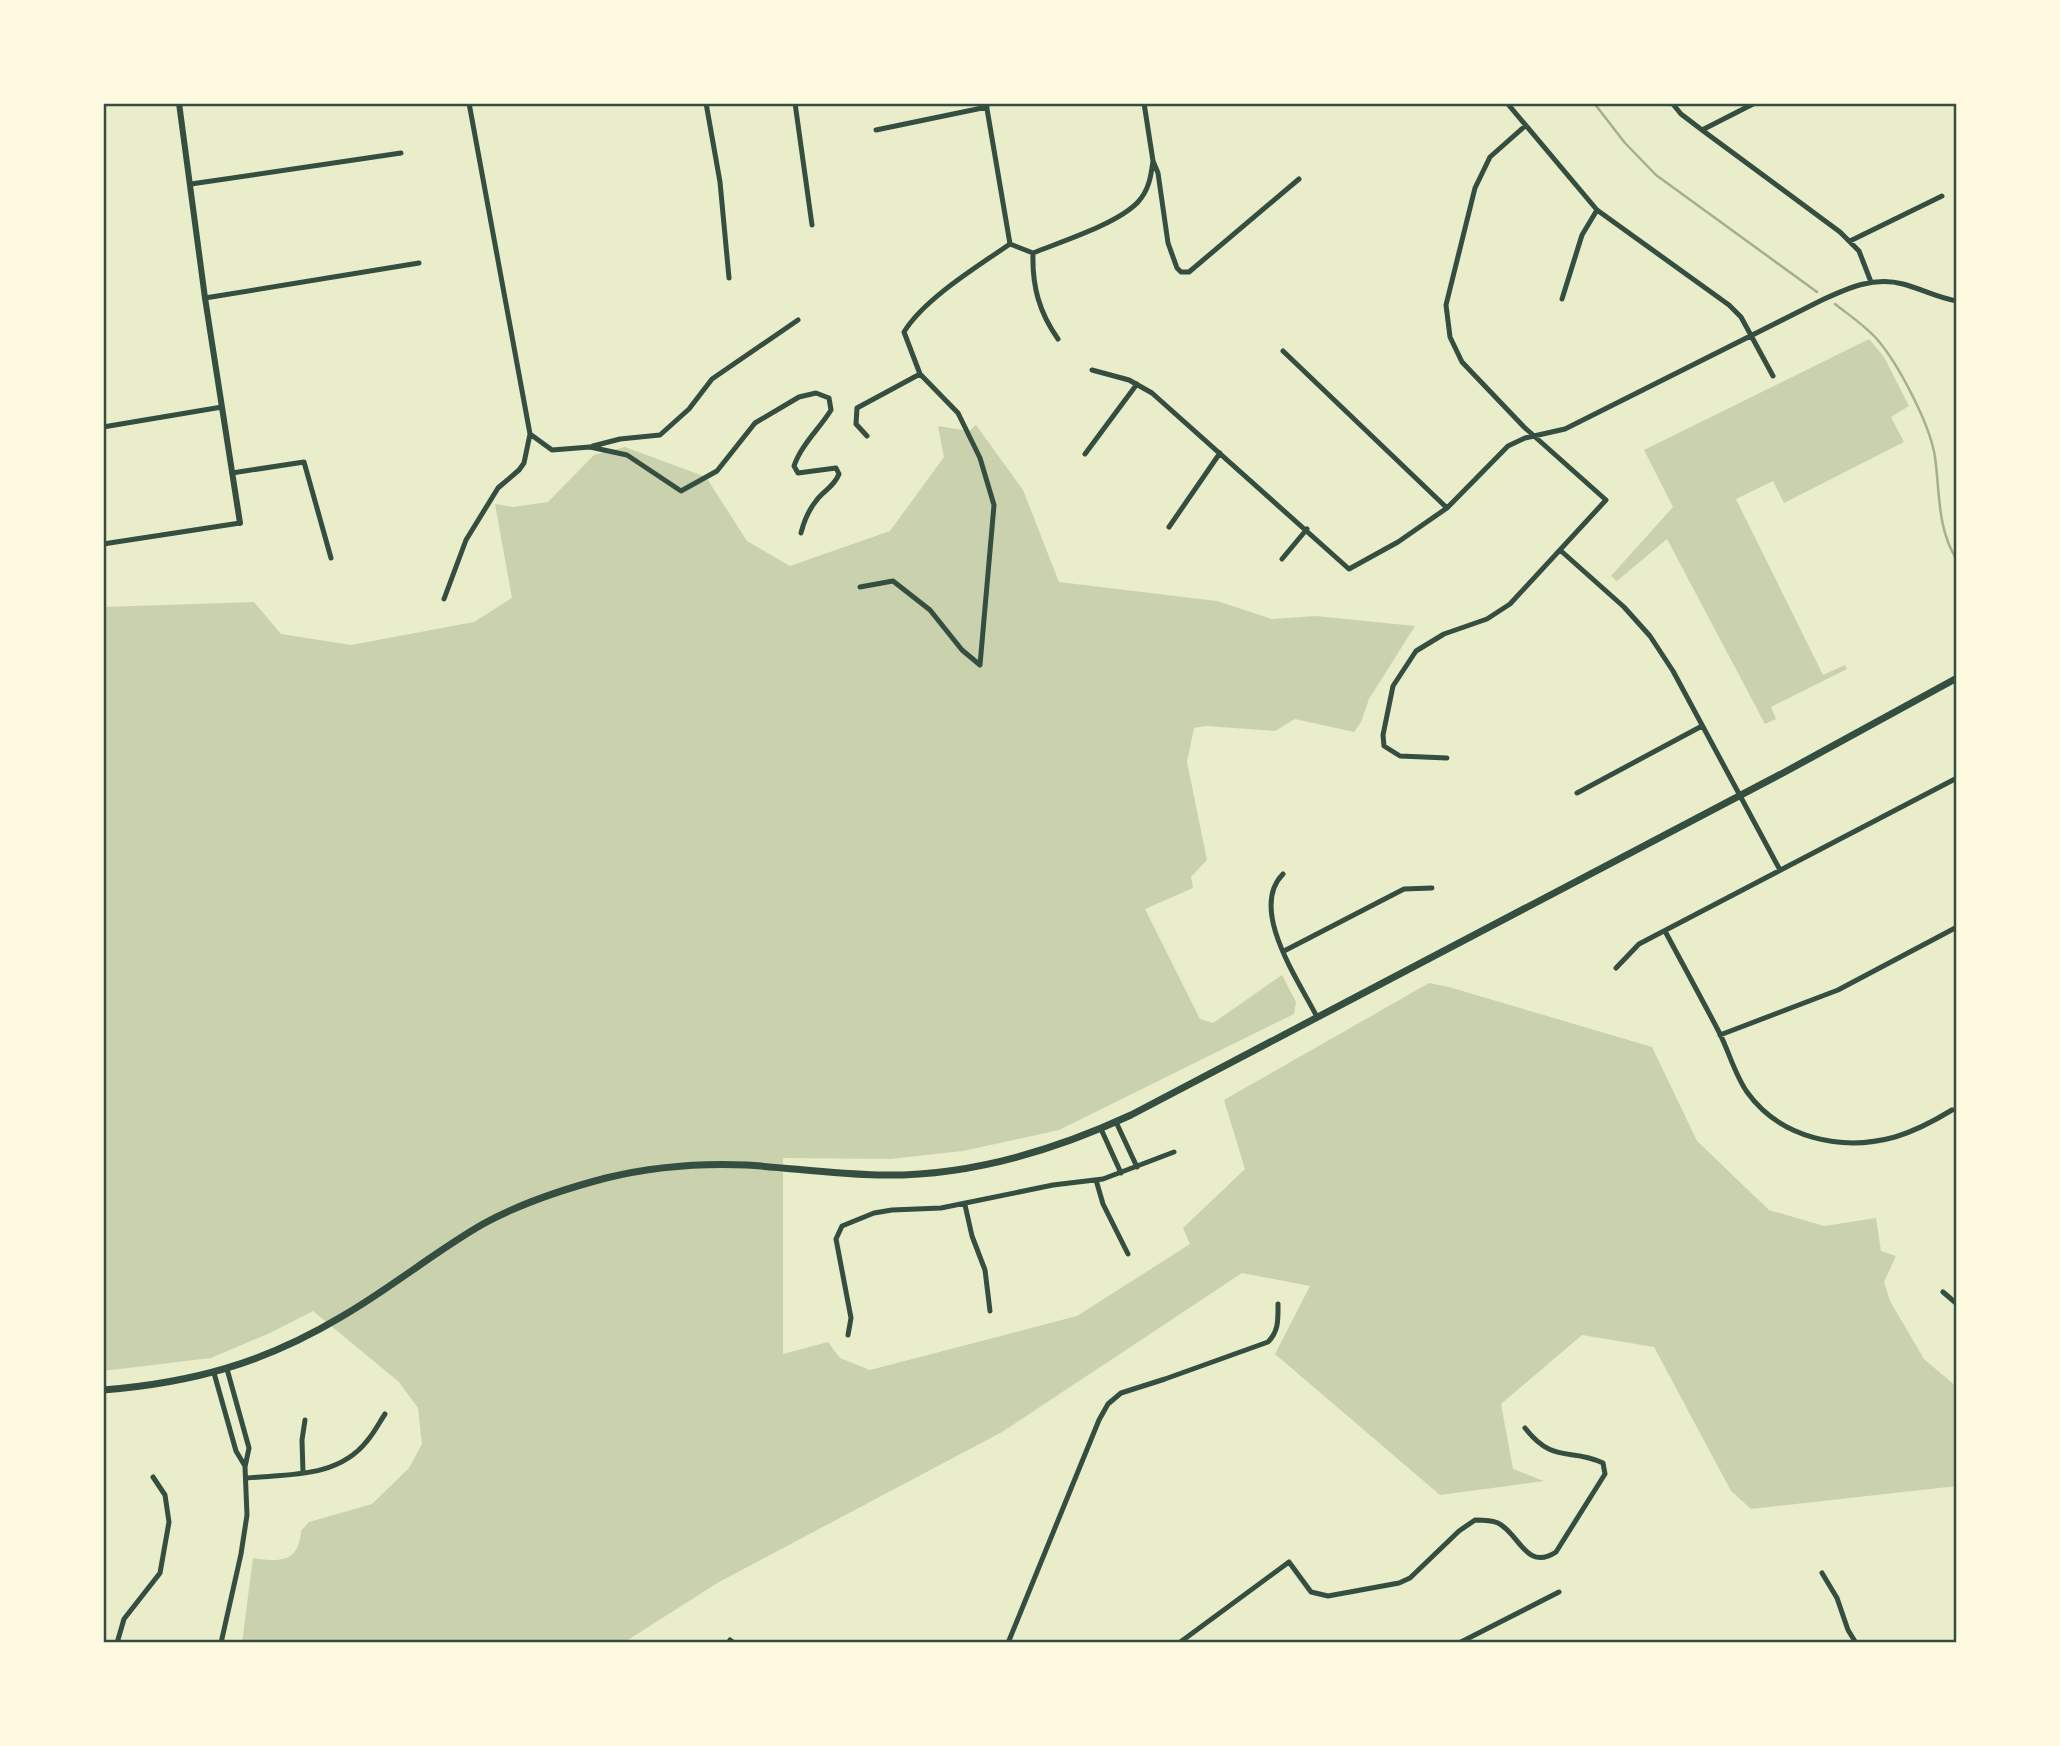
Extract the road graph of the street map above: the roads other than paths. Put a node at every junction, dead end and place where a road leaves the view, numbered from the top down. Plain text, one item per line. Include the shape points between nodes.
1 (179, 103) edge
2 (469, 103) edge
3 (706, 103) edge
4 (794, 103) edge
5 (1144, 103) edge
6 (1507, 103) edge
7 (1672, 103) edge
8 (1755, 103) edge
9 (987, 105) edge
10 (1525, 126) junction
11 (876, 130) dead end
12 (1702, 130) junction
13 (401, 153) dead end
14 (1153, 161) junction
15 (1299, 179) dead end
16 (191, 184) junction
17 (1942, 196) dead end
18 (1597, 210) junction
19 (812, 225) dead end
20 (1850, 241) junction
21 (1010, 244) junction
22 (1034, 253) junction
23 (419, 263) dead end
24 (729, 278) dead end
25 (1871, 282) junction
26 (205, 298) junction
27 (1562, 299) dead end
28 (1957, 301) edge
29 (798, 320) dead end
30 (1751, 333) junction
31 (1058, 339) dead end
32 (1283, 351) dead end
33 (1092, 370) dead end
34 (920, 374) junction
35 (1773, 376) dead end
36 (1137, 384) junction
37 (222, 407) junction
38 (103, 427) edge
39 (530, 434) junction
40 (867, 436) dead end
41 (1534, 437) junction
42 (590, 447) junction
43 (1220, 453) junction
44 (1085, 454) dead end
45 (232, 473) junction
46 (1447, 508) junction
47 (240, 523) joint
48 (1169, 527) dead end
49 (1307, 530) junction
50 (801, 533) dead end
51 (103, 544) edge
52 (1560, 550) junction
53 (331, 558) dead end
54 (1282, 559) dead end
55 (860, 587) dead end
56 (444, 599) dead end
57 (1957, 678) edge
58 (1702, 726) junction
59 (1447, 758) dead end
60 (1956, 780) edge
61 (1577, 793) dead end
62 (1740, 796) junction
63 (1780, 870) junction
64 (1283, 874) dead end
65 (1432, 888) dead end
66 (1957, 927) edge
67 (1665, 930) junction
68 (1284, 951) junction
69 (1616, 968) dead end
70 (1317, 1017) junction
71 (1720, 1035) junction
72 (1952, 1110) dead end
73 (1116, 1122) junction
74 (1101, 1129) junction
75 (1174, 1152) dead end
76 (1136, 1167) junction
77 (1121, 1174) junction
78 (1096, 1180) junction
79 (965, 1205) junction
80 (1128, 1254) dead end
81 (1943, 1292) dead end
82 (1278, 1304) dead end
83 (1957, 1304) edge
84 (990, 1311) dead end
85 (848, 1335) dead end
86 (227, 1369) junction
87 (214, 1373) junction
88 (103, 1390) edge
89 (385, 1414) dead end
90 (305, 1420) dead end
91 (1525, 1428) dead end
92 (245, 1467) junction
93 (303, 1473) junction
94 (153, 1477) dead end
95 (247, 1478) junction
96 (1822, 1573) dead end
97 (1559, 1592) dead end
98 (117, 1643) edge
99 (221, 1643) edge
100 (1008, 1643) edge
101 (1179, 1643) edge
102 (1459, 1643) edge
103 (1856, 1643) edge

1 - 16 street
2 - 39 street
3 - 24 street via 720,182
4 - 19 street
5 - 14 street
6 - 10 street
7 - 12 street
8 - 12 street
9 - 11 street
9 - 21 street
10 - 18 street
10 - 41 street via 1490,157 1475,188 1446,305 1450,337 1462,362
12 - 20 street
13 - 16 street
14 - 15 street via 1168,243 1177,268 1184,273
14 - 22 street via 1145,191 1122,215
16 - 26 street
17 - 20 street
18 - 27 street via 1582,235
18 - 30 street via 1729,305
20 - 25 street
21 - 22 street
21 - 34 street via 911,320 904,332
22 - 31 street via 1037,300
23 - 26 street
25 - 28 street via 1903,284
25 - 30 street
26 - 37 street
29 - 42 street via 712,379 689,409 660,435
30 - 35 street
30 - 41 street via 1565,429
32 - 46 street
33 - 36 street
34 - 40 street via 858,408 856,424
34 - 55 street via 958,413 980,458 994,505 980,665 930,610 894,582
36 - 43 street
36 - 44 street
37 - 38 street
37 - 45 street
39 - 42 street via 552,450
39 - 56 street via 524,463 498,488 466,540
41 - 46 street via 1517,440 1498,453
41 - 52 street via 1606,499
42 - 50 street via 627,455 681,491 717,471 755,423 799,397 816,393 829,398 831,410 794,466 798,473 830,467 839,474 817,499
43 - 48 street
43 - 49 street
45 - 47 street
45 - 53 street via 303,461
46 - 49 street via 1349,569
47 - 51 street
49 - 54 street
52 - 58 street via 1650,636
52 - 59 street via 1510,604 1416,651 1392,686 1384,746 1400,756
57 - 62 main road
58 - 61 street
58 - 62 street
60 - 63 street
62 - 63 street
62 - 70 main road
63 - 67 street
64 - 68 street via 1270,901 1272,923
65 - 68 street via 1404,889
66 - 71 street via 1838,990
67 - 69 street via 1639,944
67 - 71 street
68 - 70 street
70 - 73 main road
71 - 72 street via 1746,1091 1768,1115 1801,1136 1848,1144 1894,1138
73 - 74 main road
73 - 76 street
74 - 77 street
74 - 86 main road via 1004,1162 921,1174 716,1165 608,1178 502,1215 331,1323
75 - 76 street
76 - 77 street
77 - 78 street
78 - 79 street
78 - 80 street
79 - 84 street via 985,1270
79 - 85 street via 883,1211 845,1224 837,1233 836,1244 851,1318
81 - 83 street
82 - 100 street via 1278,1326 1268,1342 1115,1396 1099,1420
86 - 87 main road
86 - 92 street via 249,1448
87 - 88 main road
87 - 92 street via 236,1451
89 - 93 street via 350,1459 323,1471
90 - 93 street
91 - 101 street via 1556,1453 1603,1463 1605,1474 1599,1486 1549,1557 1526,1553 1498,1523 1475,1520 1410,1578 1398,1583 1328,1596 1311,1592 1289,1562
92 - 95 street
93 - 95 street
94 - 98 street via 165,1495 169,1522 160,1573 124,1619
95 - 99 street via 242,1554
96 - 103 street
97 - 102 street

